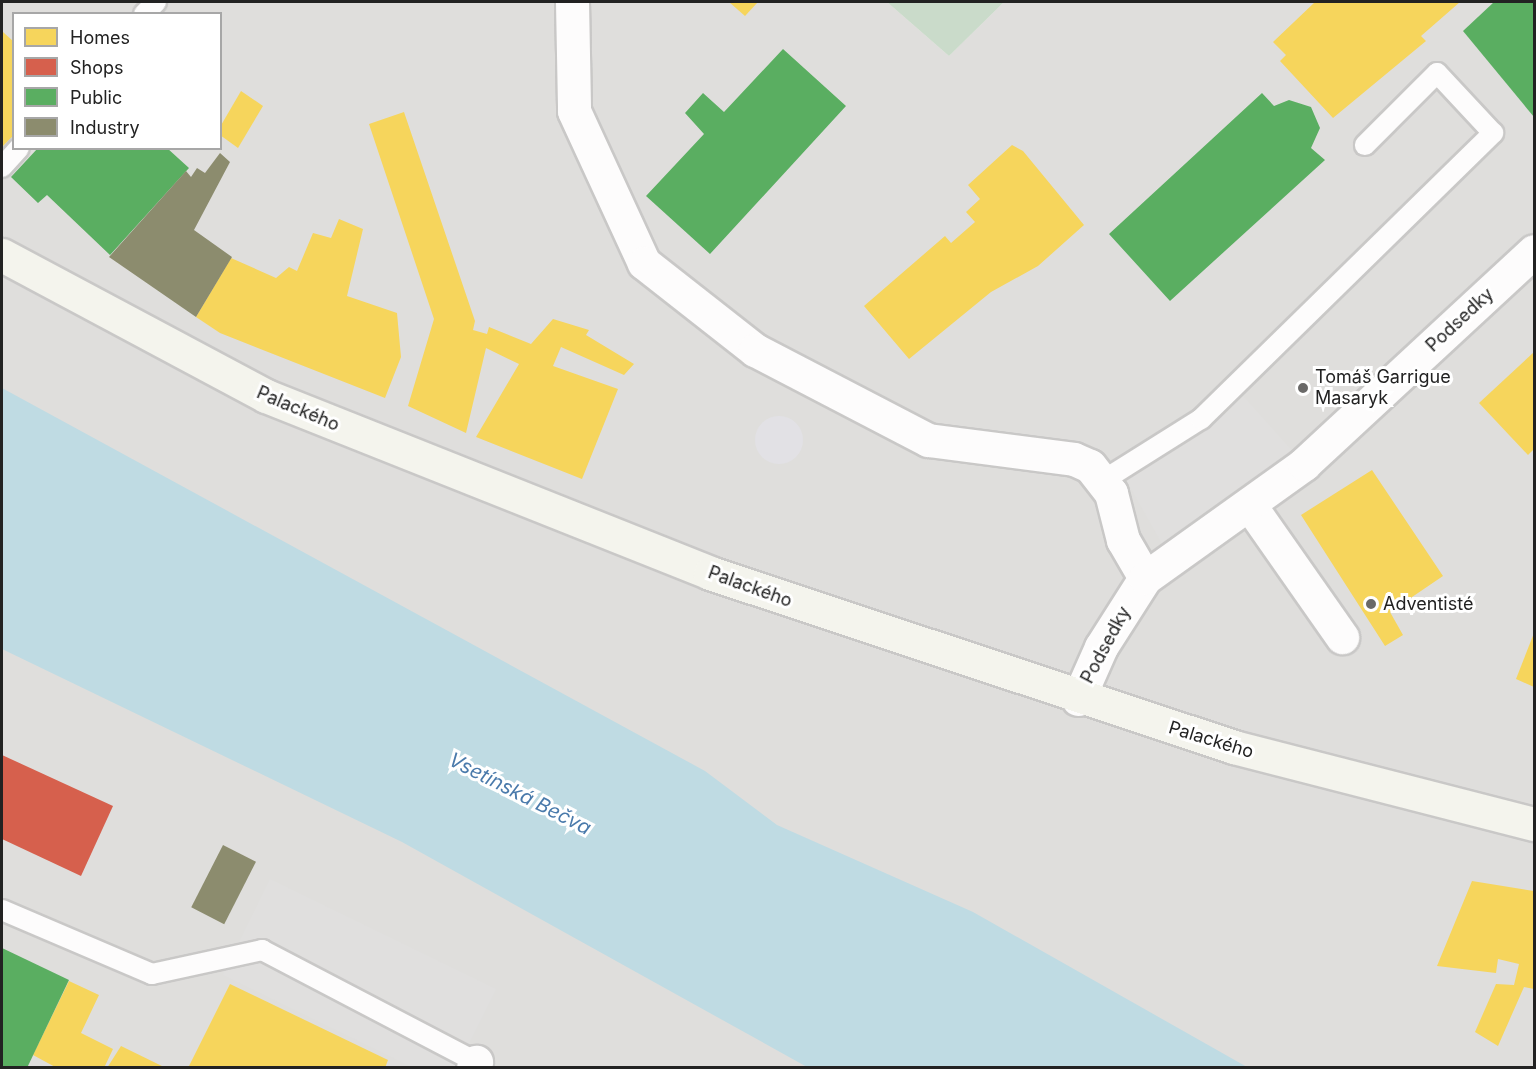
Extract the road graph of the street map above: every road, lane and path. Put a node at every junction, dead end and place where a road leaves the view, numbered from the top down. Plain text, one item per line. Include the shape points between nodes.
1 (572, 2) edge
2 (1365, 145) dead end
3 (17, 150) edge
4 (2, 167) edge
5 (1534, 251) edge
6 (2, 255) edge
7 (1104, 480) junction
8 (1251, 507) junction
9 (1145, 578) junction
10 (1342, 637) dead end
11 (1078, 699) junction
12 (1534, 824) edge
13 (2, 910) edge
14 (475, 1065) edge

1 - 7 street via 574,111 644,263 755,350 878,417 957,447 1074,459
2 - 7 lane via 1437,74 1493,133 1201,419
3 - 4 lane
5 - 8 street, Podsedky
6 - 11 street, Palackého via 199,364 382,446 710,573
7 - 9 street via 1123,540
8 - 9 street, Podsedky
8 - 10 street
9 - 11 street, Podsedky via 1101,647
11 - 12 street, Palackého via 1340,778
13 - 14 lane via 152,974 262,950

